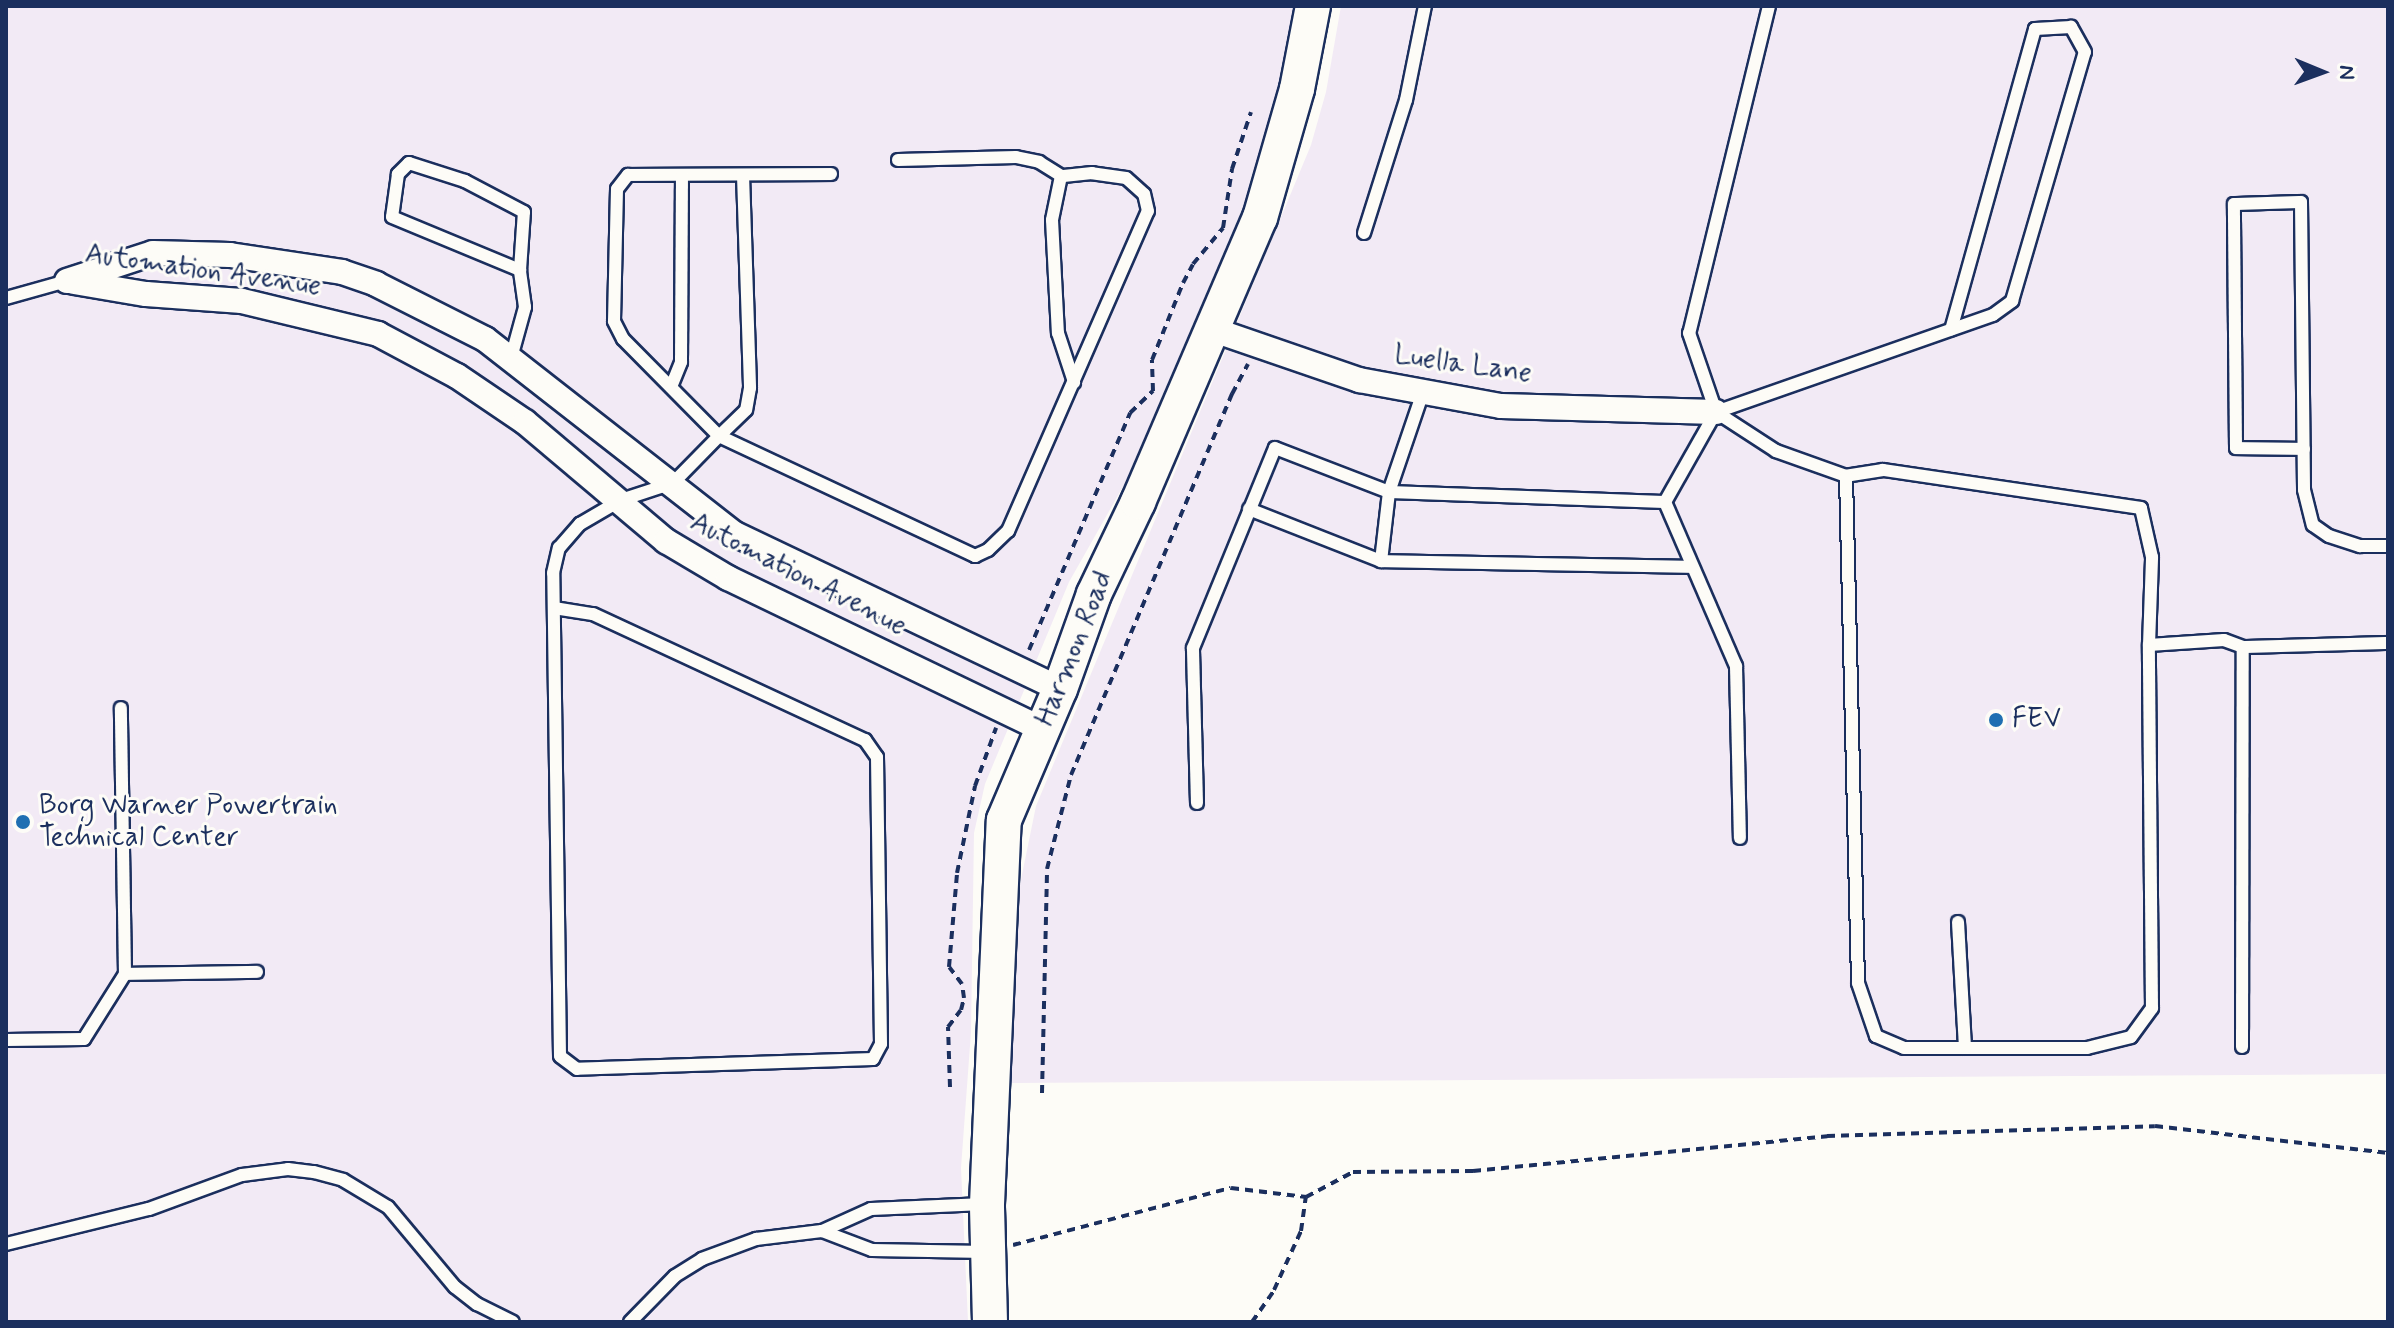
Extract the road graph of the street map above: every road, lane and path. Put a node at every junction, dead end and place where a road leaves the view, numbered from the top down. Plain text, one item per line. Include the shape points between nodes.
1 (1313, 6) edge
2 (1425, 6) edge
3 (1769, 6) edge
4 (898, 160) dead end
5 (831, 174) dead end
6 (682, 175) junction
7 (743, 175) junction
8 (1061, 176) junction
9 (1364, 233) dead end
10 (520, 270) junction
11 (67, 281) junction
12 (6, 298) edge
13 (1211, 329) junction
14 (1951, 329) junction
15 (1256, 345) junction
16 (511, 358) junction
17 (1074, 382) junction
18 (671, 387) junction
19 (1423, 392) junction
20 (1716, 412) junction
21 (719, 436) junction
22 (2304, 449) junction
23 (1846, 476) junction
24 (673, 483) junction
25 (1389, 492) junction
26 (621, 500) junction
27 (1665, 502) junction
28 (1249, 509) junction
29 (2388, 546) edge
30 (1381, 561) junction
31 (1692, 567) junction
32 (554, 608) junction
33 (2388, 643) edge
34 (2149, 645) junction
35 (2243, 647) junction
36 (1060, 689) junction
37 (121, 708) dead end
38 (1042, 729) junction
39 (1197, 803) dead end
40 (1740, 838) dead end
41 (1958, 922) dead end
42 (257, 972) dead end
43 (125, 974) junction
44 (6, 1040) edge
45 (2242, 1047) dead end
46 (1965, 1048) junction
47 (1042, 1093) dead end
48 (2388, 1153) edge
49 (1306, 1197) junction
50 (987, 1204) junction
51 (822, 1231) junction
52 (6, 1244) edge
53 (988, 1252) junction
54 (513, 1322) edge
55 (630, 1322) edge
56 (990, 1322) edge
57 (1252, 1322) edge

1 - 13 street, Harmon Road via 1297,89 1260,218
2 - 9 lane via 1406,100
3 - 20 lane via 1689,333
4 - 8 lane via 1016,157 1039,162
5 - 7 lane
6 - 7 lane
6 - 18 lane via 681,362
6 - 18 lane via 628,175 617,189 614,321 623,339
7 - 21 lane via 750,388 746,410
8 - 17 lane via 1052,220 1058,333
8 - 17 lane via 1126,178 1144,194 1148,211
10 - 10 lane via 524,212 465,181 409,163 398,174 392,217
10 - 16 lane via 525,307
11 - 12 lane
11 - 16 street, Automation Avenue via 153,253 230,255 342,272 443,316
11 - 26 street, Automation Avenue via 242,301 378,334 457,376 525,422
13 - 15 street, Luella Lane
13 - 36 street, Harmon Road via 1094,594
14 - 14 lane via 1993,315 2012,301 2085,52 2071,27 2035,29
14 - 20 lane
15 - 19 street, Luella Lane via 1359,380
15 - 47 path via 1071,775 1047,869
16 - 24 street, Automation Avenue
17 - 21 lane via 1008,531 975,556
18 - 21 lane
19 - 20 street, Luella Lane via 1501,406
19 - 25 lane
20 - 23 lane via 1776,451
20 - 27 lane
21 - 24 lane
22 - 22 lane via 2301,202 2234,204 2236,448
22 - 29 lane via 2304,490 2313,525 2360,546
23 - 34 lane via 1883,470 2141,508 2152,557
23 - 46 lane via 1858,983 1876,1036 1904,1048
24 - 26 lane
24 - 36 street, Automation Avenue via 735,534
25 - 27 lane
25 - 28 lane via 1275,448
25 - 30 lane
26 - 32 lane via 580,524 559,548
26 - 38 street, Automation Avenue via 666,541 728,578
27 - 31 lane
28 - 30 lane
28 - 39 lane via 1193,648
30 - 31 lane
31 - 40 lane via 1736,666
32 - 32 lane via 560,1056 577,1069 873,1059 881,1044 877,757 865,740 593,614
33 - 35 lane
34 - 35 lane via 2224,640
34 - 46 lane via 2152,1008 2131,1037 2087,1048
35 - 45 lane
36 - 38 street, Harmon Road
37 - 43 lane
38 - 50 street, Harmon Road via 1004,820
41 - 46 lane
42 - 43 lane
43 - 44 lane via 84,1039
48 - 49 path via 2155,1126 1827,1136 1473,1171 1353,1172
49 - 53 path via 1231,1188
49 - 57 path via 1301,1231 1274,1290
50 - 51 lane via 871,1209
50 - 53 street, Harmon Road
51 - 53 lane via 872,1250
51 - 55 lane via 756,1239 702,1259 675,1276
52 - 54 lane via 149,1209 242,1175 288,1169 314,1172 343,1180 388,1207 455,1287
53 - 56 street, Harmon Road

